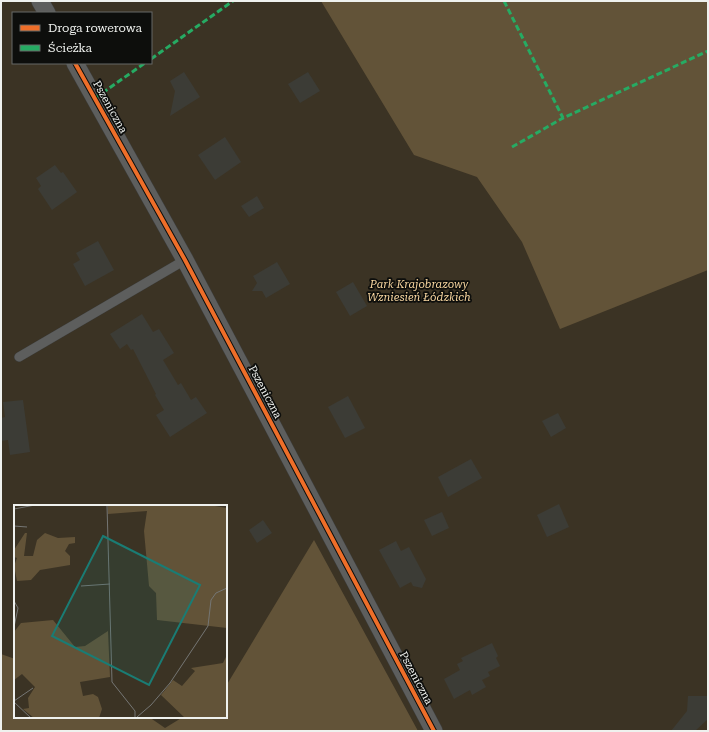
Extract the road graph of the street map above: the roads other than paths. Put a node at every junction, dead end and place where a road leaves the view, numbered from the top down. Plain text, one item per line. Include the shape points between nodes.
1 (40, 1) edge
2 (46, 12) edge
3 (76, 64) edge
4 (185, 260) junction
5 (19, 357) dead end
6 (434, 731) edge

1 - 2 street
3 - 4 street, Pszeniczna
4 - 5 lane
4 - 6 street, Pszeniczna

